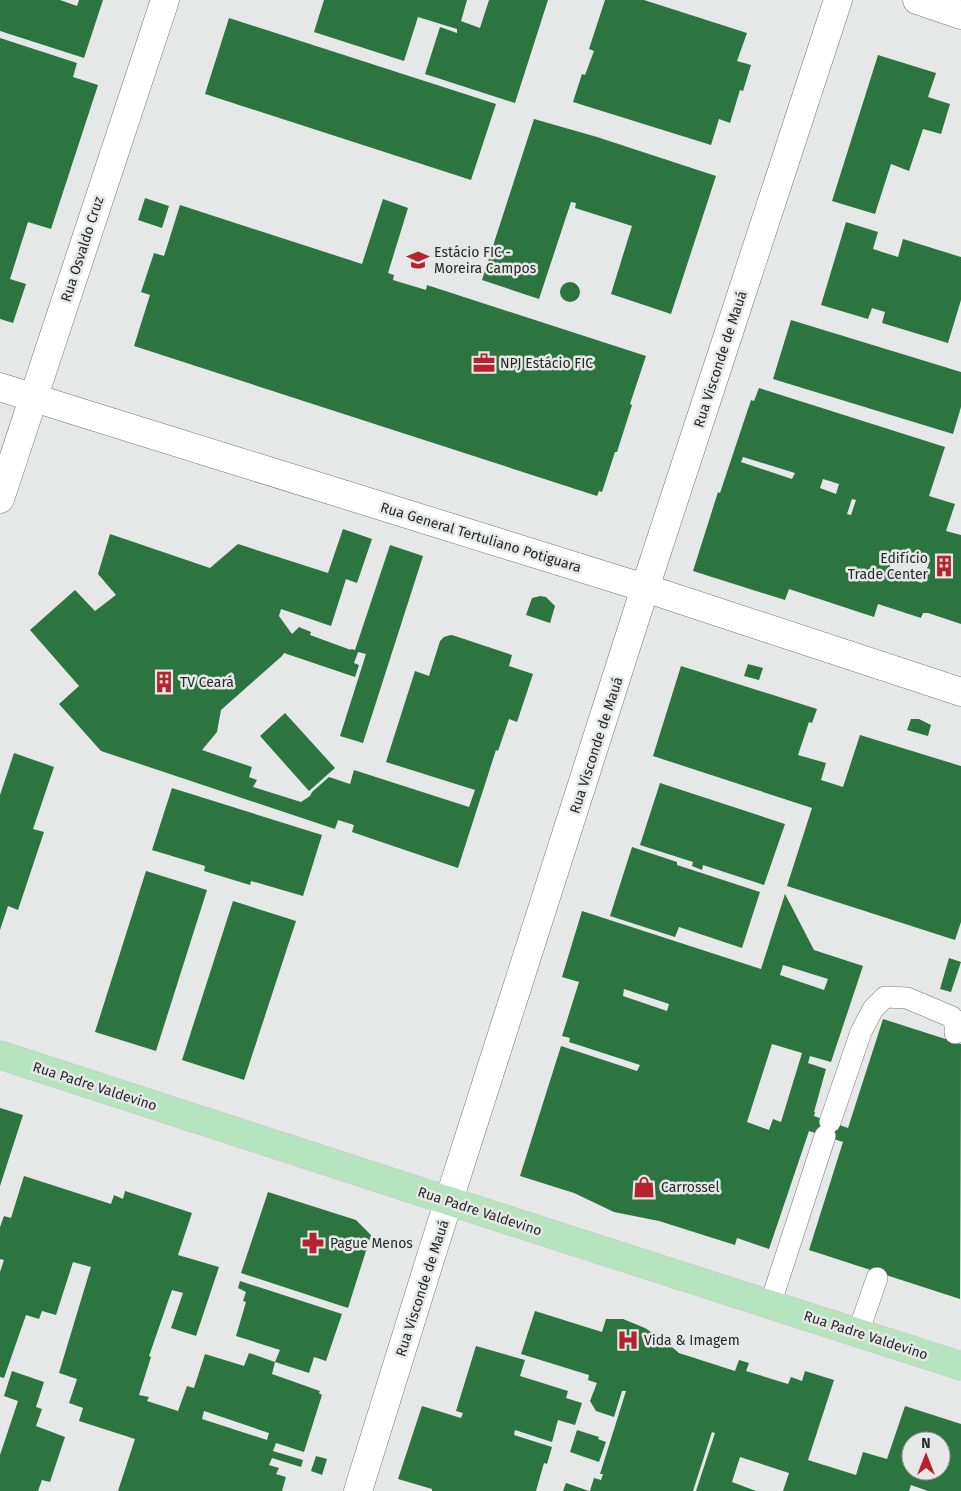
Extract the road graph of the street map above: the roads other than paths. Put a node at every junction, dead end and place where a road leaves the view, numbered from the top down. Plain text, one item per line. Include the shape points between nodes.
1 (165, 0) edge
2 (838, 0) edge
3 (917, 0) edge
4 (961, 15) edge
5 (0, 387) edge
6 (33, 398) junction
7 (0, 499) edge
8 (645, 588) junction
9 (961, 692) edge
10 (955, 1033) dead end
11 (0, 1055) edge
12 (450, 1201) junction
13 (877, 1278) dead end
14 (770, 1305) junction
15 (858, 1333) junction
16 (961, 1366) edge
17 (358, 1491) edge

1 - 6 street, Rua Osvaldo Cruz
2 - 8 street, Rua Visconde de Mauá
3 - 4 street
5 - 6 street, Rua General Tertuliano Potiguara
6 - 7 street, Rua Osvaldo Cruz
6 - 8 street, Rua General Tertuliano Potiguara
8 - 9 street, Rua General Tertuliano Potiguara
8 - 12 street, Rua Visconde de Mauá
10 - 14 lane via 952,1018 907,998 885,997 873,1009 827,1129
11 - 12 main road, Rua Padre Valdevino
12 - 14 main road, Rua Padre Valdevino
12 - 17 street, Rua Visconde de Mauá
13 - 15 lane
14 - 15 main road, Rua Padre Valdevino
15 - 16 main road, Rua Padre Valdevino

